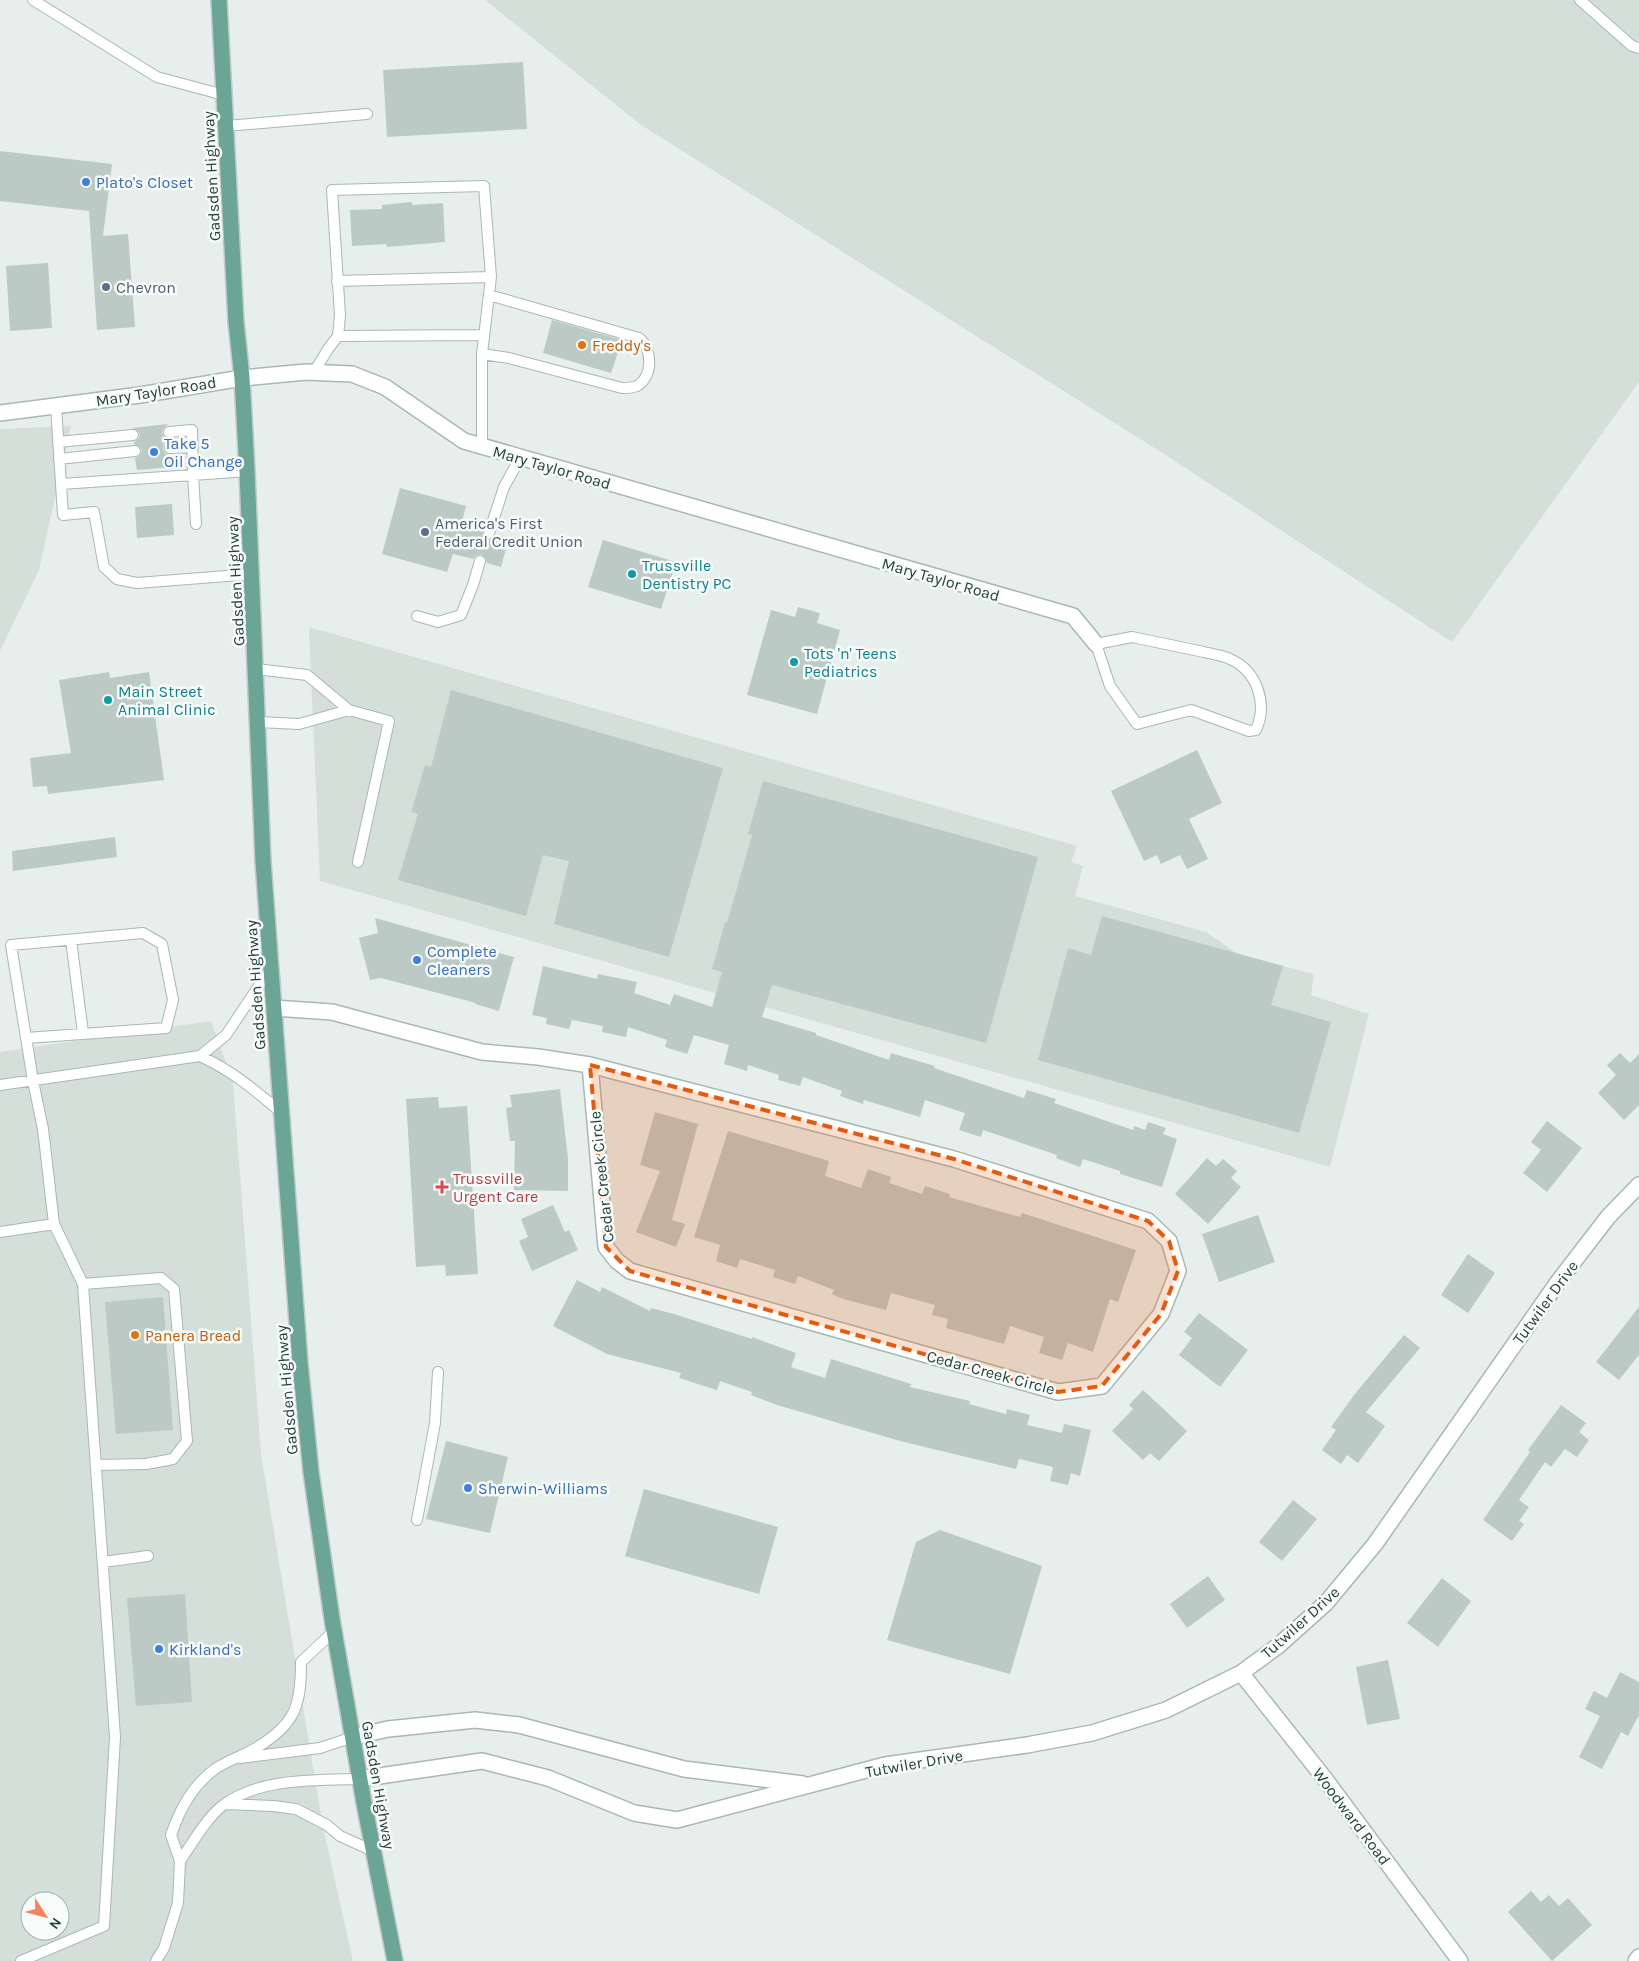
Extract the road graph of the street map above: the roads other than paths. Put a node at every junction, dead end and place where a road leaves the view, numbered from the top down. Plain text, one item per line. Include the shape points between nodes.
1 (33, 0) edge
2 (219, 0) edge
3 (1580, 0) edge
4 (1639, 48) edge
5 (224, 95) junction
6 (367, 114) dead end
7 (226, 126) junction
8 (490, 276) junction
9 (337, 281) junction
10 (488, 296) junction
11 (484, 335) junction
12 (338, 336) junction
13 (482, 354) junction
14 (314, 372) junction
15 (242, 378) junction
16 (56, 406) junction
17 (0, 413) edge
18 (169, 432) dead end
19 (133, 435) dead end
20 (58, 442) junction
21 (482, 446) junction
22 (193, 447) junction
23 (170, 448) dead end
24 (135, 451) dead end
25 (520, 458) junction
26 (59, 459) junction
27 (247, 471) junction
28 (193, 475) junction
29 (61, 484) junction
30 (196, 524) dead end
31 (489, 533) dead end
32 (480, 561) dead end
33 (252, 574) junction
34 (417, 616) dead end
35 (1096, 644) junction
36 (256, 669) junction
37 (349, 710) junction
38 (258, 722) junction
39 (358, 862) dead end
40 (71, 940) junction
41 (272, 967) junction
42 (274, 1008) junction
43 (83, 1033) junction
44 (26, 1038) junction
45 (200, 1056) junction
46 (590, 1065) junction
47 (33, 1081) junction
48 (0, 1085) edge
49 (281, 1112) junction
50 (1639, 1185) edge
51 (54, 1224) junction
52 (0, 1232) edge
53 (83, 1284) junction
54 (438, 1372) dead end
55 (96, 1465) junction
56 (417, 1520) dead end
57 (148, 1556) dead end
58 (103, 1562) junction
59 (334, 1631) junction
60 (1241, 1673) junction
61 (353, 1737) junction
62 (236, 1758) junction
63 (359, 1779) junction
64 (812, 1785) junction
65 (225, 1804) junction
66 (373, 1851) junction
67 (180, 1861) junction
68 (1639, 1956) edge
69 (21, 1961) edge
70 (156, 1961) edge
71 (395, 1961) edge
72 (1460, 1961) edge
73 (1636, 1961) edge

1 - 5 lane via 157,77
2 - 5 main road, Gadsden Highway
3 - 4 lane via 1632,46
5 - 7 main road, Gadsden Highway
6 - 7 lane
7 - 15 main road, Gadsden Highway
8 - 9 lane
8 - 9 lane via 484,186 332,190
8 - 10 lane
9 - 12 lane
10 - 11 lane
10 - 13 lane via 639,338 649,351 650,360 637,386 622,388
11 - 12 lane
11 - 13 lane
12 - 14 lane
13 - 21 lane
14 - 15 street, Mary Taylor Road
14 - 21 street, Mary Taylor Road via 352,374 385,388 464,441
15 - 16 street, Mary Taylor Road
15 - 27 main road, Gadsden Highway
16 - 17 street, Mary Taylor Road
16 - 20 lane
18 - 22 lane via 192,430
19 - 20 lane
20 - 26 lane
21 - 25 street, Mary Taylor Road
22 - 23 lane
22 - 28 lane
24 - 26 lane
25 - 31 lane via 504,487
25 - 35 street, Mary Taylor Road via 1073,616
26 - 29 lane
27 - 28 lane
27 - 33 main road, Gadsden Highway
28 - 29 lane
28 - 30 lane
29 - 33 lane via 63,515 94,512 104,567 117,579 136,583
32 - 34 lane via 461,615 438,622
33 - 36 main road, Gadsden Highway
35 - 35 lane via 1110,686 1137,724 1191,710 1249,731 1256,730 1262,705 1256,685 1247,670 1230,659 1132,637
36 - 37 lane via 307,675
36 - 38 main road, Gadsden Highway
37 - 38 lane via 299,724
37 - 39 lane via 389,721
38 - 41 main road, Gadsden Highway via 263,861
40 - 43 lane
40 - 43 lane via 143,933 162,944 173,1000 166,1028
40 - 44 lane via 11,945
41 - 42 main road, Gadsden Highway
41 - 45 lane via 226,1035
42 - 46 street, Cedar Creek Circle via 332,1012 482,1052 538,1056
42 - 49 main road, Gadsden Highway
43 - 44 lane
44 - 47 lane
45 - 47 lane
45 - 49 lane via 236,1075
46 - 46 street, Cedar Creek Circle via 954,1159 1148,1221 1169,1241 1178,1271 1161,1314 1102,1386 1058,1392 630,1271 606,1247
47 - 48 lane
47 - 51 lane via 43,1129
49 - 59 main road, Gadsden Highway via 311,1472
50 - 60 street, Tutwiler Drive via 1608,1217 1558,1282 1375,1544 1326,1603 1278,1646
51 - 52 lane
51 - 53 lane
53 - 55 lane
53 - 55 lane via 161,1278 174,1289 186,1441 173,1459 146,1464
54 - 56 lane via 435,1423
55 - 58 lane
57 - 58 lane
58 - 69 lane via 115,1737 104,1926
59 - 61 main road, Gadsden Highway
59 - 62 lane via 302,1662 298,1706 289,1722 257,1748
60 - 64 street, Tutwiler Drive via 1166,1710 1092,1733 884,1765
60 - 72 street, Woodward Road via 1325,1779
61 - 62 lane via 320,1748
61 - 63 main road, Gadsden Highway
61 - 64 street, Tutwiler Drive via 388,1729 475,1720 519,1725 684,1769
62 - 67 lane via 216,1769 186,1799 171,1835
63 - 64 street, Tutwiler Drive via 482,1760 548,1778 634,1813 677,1820
63 - 65 lane via 316,1780 259,1788
63 - 66 main road, Gadsden Highway
65 - 66 lane via 296,1809 327,1825 340,1836
65 - 67 lane
66 - 71 main road, Gadsden Highway
67 - 70 lane via 178,1903 164,1948
68 - 73 street

